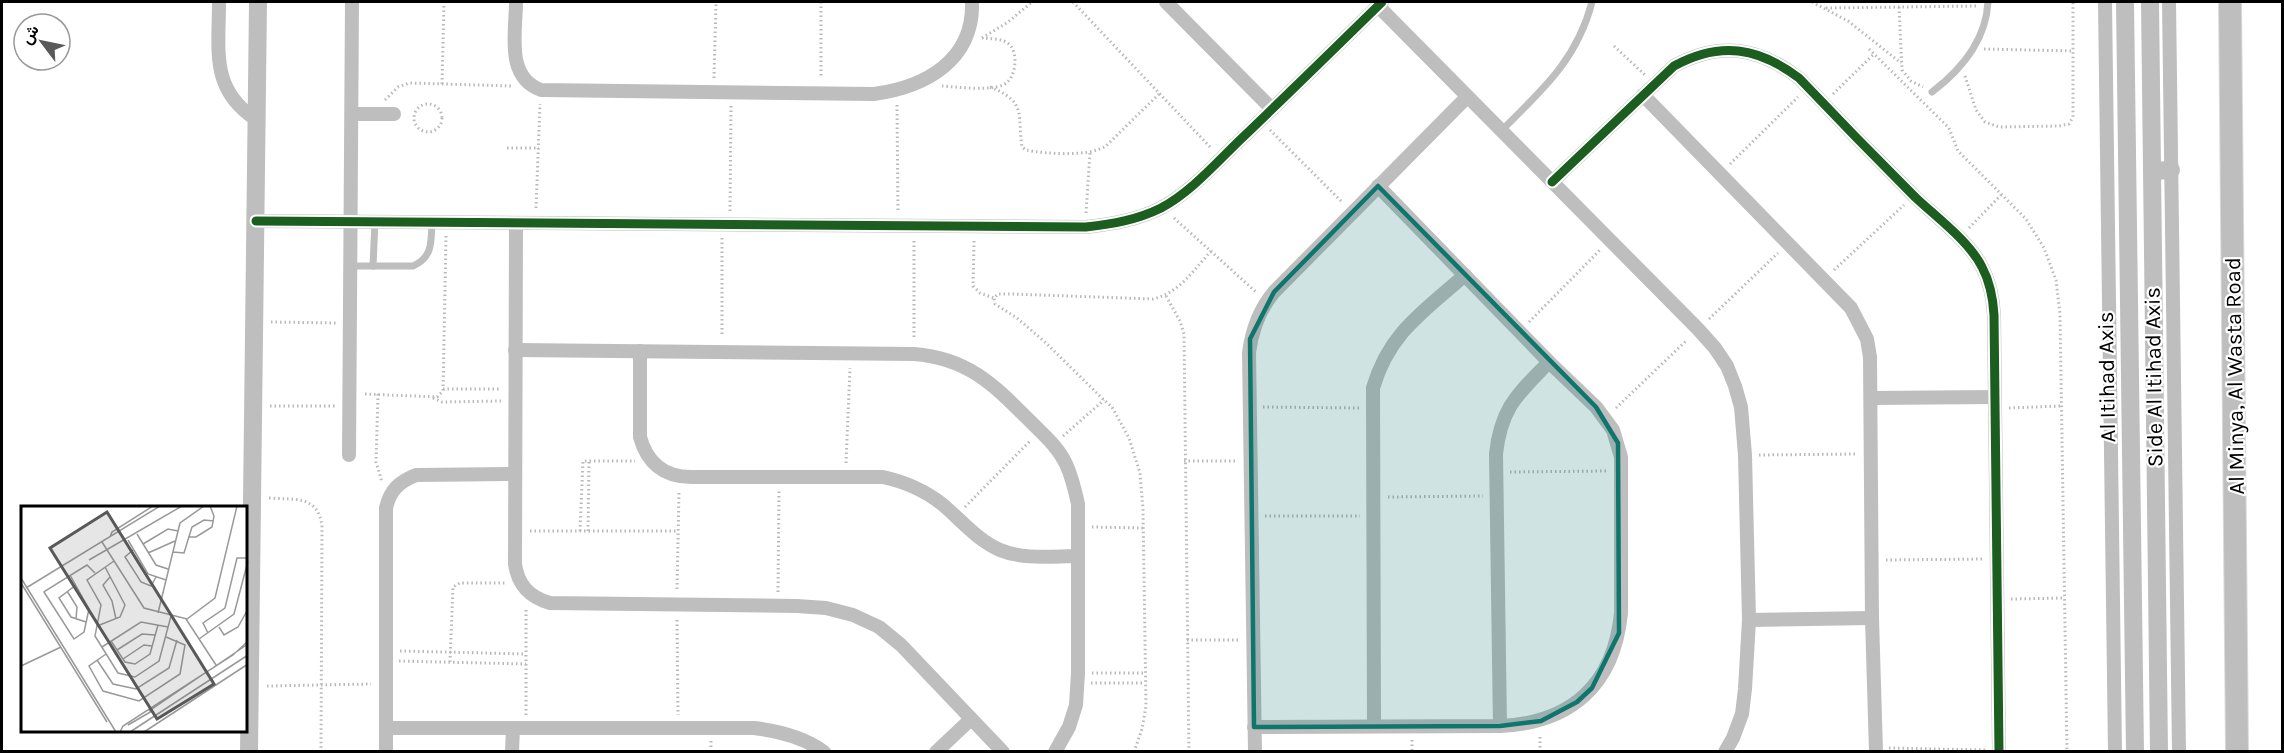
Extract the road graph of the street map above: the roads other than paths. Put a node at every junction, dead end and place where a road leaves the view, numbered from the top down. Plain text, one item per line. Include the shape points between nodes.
1 (219, 2) edge
2 (258, 2) edge
3 (352, 2) edge
4 (516, 2) edge
5 (972, 2) edge
6 (1166, 2) edge
7 (1592, 2) edge
8 (2105, 2) edge
9 (2125, 2) edge
10 (2150, 2) edge
11 (2169, 2) edge
12 (2230, 2) edge
13 (1988, 3) edge
14 (1380, 4) edge
15 (1932, 92) road end
16 (1643, 95) junction
17 (1467, 98) junction
18 (1272, 109) junction
19 (352, 114) junction
20 (394, 114) dead end
21 (257, 120) junction
22 (1501, 131) junction
23 (2171, 170) junction
24 (2152, 171) junction
25 (1552, 182) junction
26 (1378, 186) junction
27 (256, 221) junction
28 (351, 221) junction
29 (375, 222) junction
30 (439, 222) junction
31 (516, 223) junction
32 (350, 266) junction
33 (373, 266) junction
34 (1465, 275) junction
35 (515, 350) junction
36 (640, 351) junction
37 (1549, 362) junction
38 (1871, 398) junction
39 (1995, 403) junction
40 (349, 455) dead end
41 (515, 474) junction
42 (1078, 556) junction
43 (1872, 618) junction
44 (1749, 620) junction
45 (971, 719) junction
46 (1374, 726) junction
47 (1500, 726) junction
48 (1254, 727) junction
49 (386, 728) junction
50 (519, 728) junction
51 (1876, 749) edge
52 (1999, 751) edge
53 (249, 752) edge
54 (386, 752) edge
55 (512, 752) edge
56 (825, 752) edge
57 (936, 752) edge
58 (1003, 752) edge
59 (1055, 752) edge
60 (1255, 752) edge
61 (1725, 752) edge
62 (2115, 752) edge
63 (2135, 752) edge
64 (2159, 752) edge
65 (2179, 752) edge
66 (2237, 752) edge

1 - 21 street via 221,77 231,98
2 - 21 street
3 - 19 street
4 - 5 street via 517,67 520,75 537,88 874,94 913,86 945,66 975,37
6 - 18 street
7 - 22 lane via 1568,58 1553,79
8 - 62 street, Side Al Itihad Axis
9 - 63 street, Al Itihad Axis
10 - 24 street
11 - 23 street, Side Al Itihad Axis
12 - 66 main road, Al Minya, Al Wasta Road
13 - 15 lane via 1973,49 1962,66
14 - 17 street
14 - 18 street
16 - 25 street
16 - 38 street via 1851,308 1870,357
16 - 39 street via 1674,66 1715,51 1760,55 1781,65 1808,88 1981,265 1993,298
17 - 22 street
17 - 26 street
18 - 31 street via 1189,187 1162,207 1112,224 898,227
19 - 20 street
19 - 28 street
21 - 27 street
22 - 25 street
23 - 24 street
23 - 65 street, Side Al Itihad Axis
24 - 64 street
25 - 44 street via 1698,329 1727,366 1741,407
26 - 34 street
26 - 48 street via 1267,301 1250,339
27 - 28 street
27 - 53 street
28 - 29 street
28 - 32 street
29 - 30 street
29 - 33 lane
30 - 31 street
30 - 33 lane via 428,255 421,262 413,266
31 - 35 street
32 - 33 lane
32 - 40 street
34 - 37 street
34 - 46 street via 1389,347 1373,388
35 - 36 street
35 - 41 street
36 - 42 street via 914,354 955,362 996,387 1054,444 1074,483
36 - 42 street via 640,436 646,454 660,469 679,477 884,477 924,492 983,541 1002,551 1023,556
37 - 47 street via 1513,399 1498,435
37 - 47 street via 1606,417 1618,443 1619,633 1604,672 1577,702 1541,721
38 - 39 street
38 - 43 street
39 - 52 street
41 - 45 street via 515,564 523,587 533,596 550,603 778,606 826,608 853,615 879,627 901,645
41 - 49 street via 416,475 404,479 389,496
42 - 59 street via 1076,705
43 - 44 street
43 - 51 street
44 - 61 street via 1742,714
45 - 57 street
45 - 58 street
46 - 47 street
46 - 48 street
48 - 60 street
49 - 50 street
49 - 54 street
50 - 55 street
50 - 56 street via 754,728 799,738

